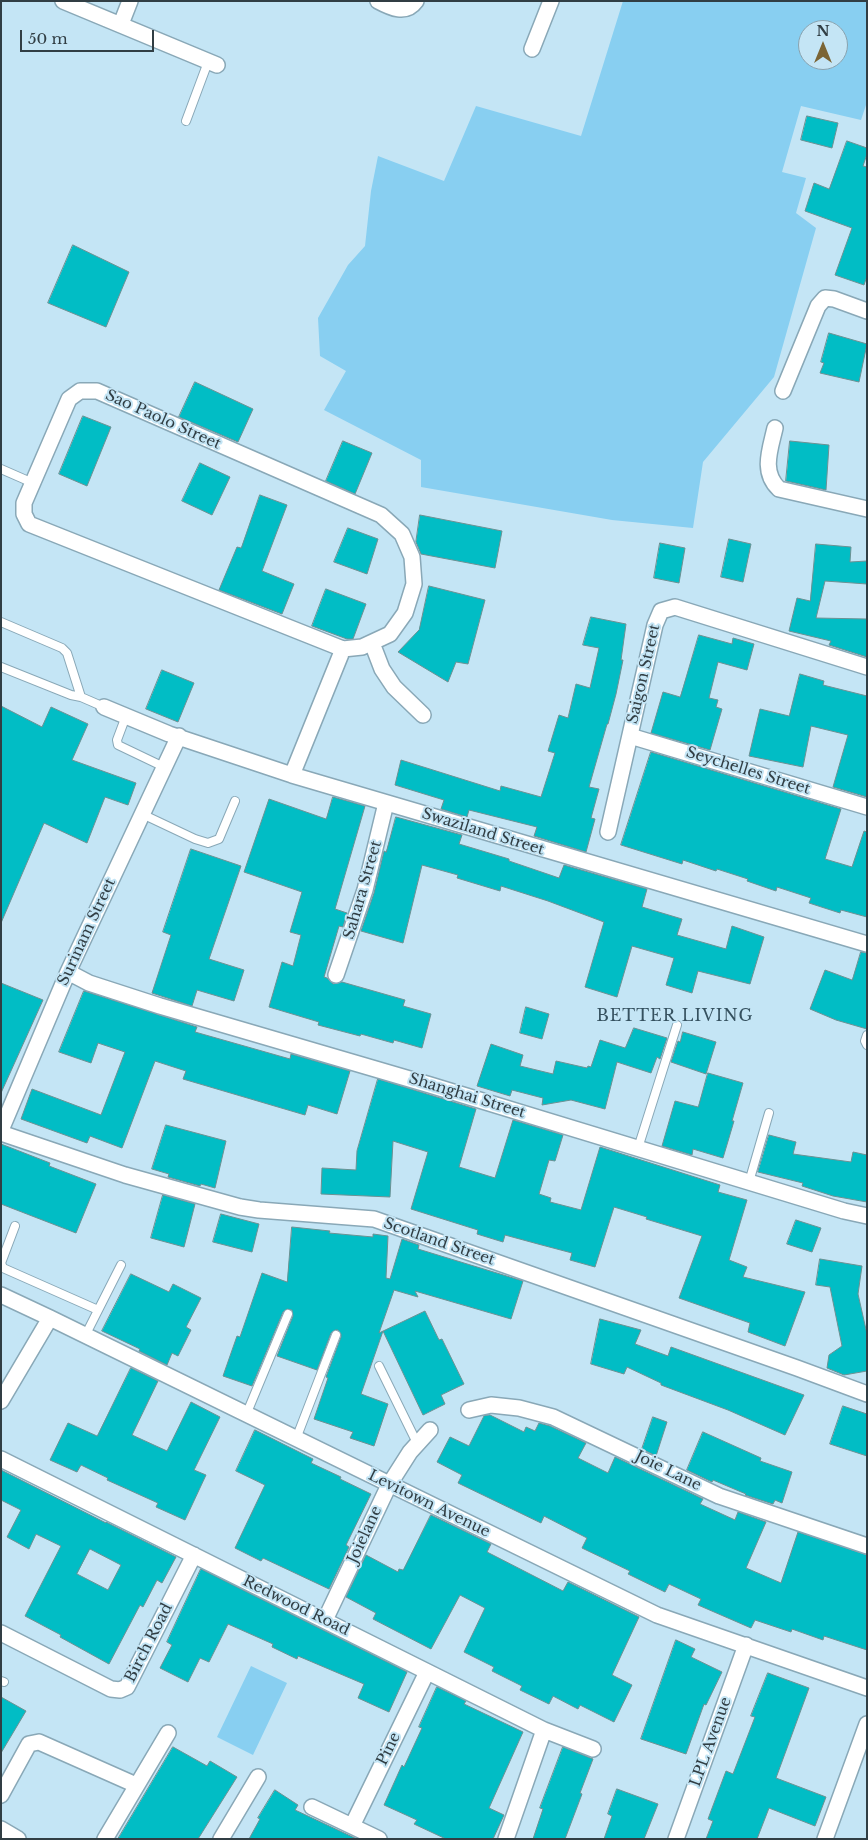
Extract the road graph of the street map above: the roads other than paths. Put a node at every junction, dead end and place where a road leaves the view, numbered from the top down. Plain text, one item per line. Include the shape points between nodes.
1 (63, 1) edge
2 (130, 1) edge
3 (378, 1) edge
4 (416, 1) edge
5 (551, 1) edge
6 (121, 24) junction
7 (532, 49) dead end
8 (212, 63) joint
9 (186, 121) dead end
10 (867, 311) edge
11 (783, 390) dead end
12 (775, 428) dead end
13 (1, 469) edge
14 (33, 483) junction
15 (867, 509) edge
16 (1, 622) edge
17 (372, 643) junction
18 (343, 650) junction
19 (1, 667) edge
20 (867, 667) edge
21 (81, 697) junction
22 (104, 707) joint
23 (423, 714) dead end
24 (126, 716) junction
25 (179, 736) junction
26 (630, 736) junction
27 (164, 767) junction
28 (292, 775) junction
29 (234, 801) dead end
30 (386, 803) junction
31 (867, 807) edge
32 (142, 814) junction
33 (608, 832) dead end
34 (867, 944) edge
35 (68, 972) junction
36 (336, 975) dead end
37 (677, 1026) dead end
38 (867, 1035) edge
39 (867, 1046) edge
40 (769, 1113) dead end
41 (1, 1132) edge
42 (638, 1148) junction
43 (749, 1182) junction
44 (867, 1216) edge
45 (15, 1226) dead end
46 (121, 1265) dead end
47 (1, 1295) edge
48 (98, 1310) junction
49 (288, 1314) dead end
50 (50, 1318) junction
51 (336, 1335) dead end
52 (85, 1336) junction
53 (379, 1366) dead end
54 (867, 1394) edge
55 (1, 1401) edge
56 (469, 1410) dead end
57 (246, 1415) junction
58 (430, 1430) dead end
59 (296, 1439) junction
60 (417, 1443) junction
61 (1, 1459) edge
62 (389, 1485) junction
63 (867, 1546) edge
64 (194, 1556) junction
65 (325, 1620) junction
66 (1, 1633) edge
67 (746, 1645) junction
68 (427, 1672) junction
69 (867, 1688) edge
70 (867, 1724) edge
71 (544, 1730) junction
72 (168, 1733) dead end
73 (593, 1749) dead end
74 (258, 1777) dead end
75 (136, 1785) junction
76 (1, 1795) edge
77 (312, 1807) dead end
78 (352, 1826) junction
79 (1, 1829) edge
80 (18, 1839) edge
81 (105, 1839) edge
82 (221, 1839) edge
83 (379, 1839) edge
84 (506, 1839) edge
85 (676, 1839) edge
86 (825, 1839) edge

1 - 6 street
2 - 6 street
3 - 4 street via 406,10
5 - 7 street
6 - 8 street
8 - 9 lane
10 - 11 street via 825,298 818,306
12 - 15 street via 768,463 770,478 779,489
13 - 14 lane
14 - 17 street, Sao Paolo Street via 69,399 88,390 381,515 402,534 412,557 414,584 405,613 390,634
14 - 18 street, Sao Paolo Street via 23,508 30,524
16 - 21 lane via 62,648 67,653
17 - 18 street, Sao Paolo Street
17 - 23 street via 382,669 394,687
18 - 28 street
19 - 21 lane
20 - 26 street, Saigon Street via 675,607 668,608 657,617
21 - 22 lane
22 - 24 street, Swaziland Street
24 - 25 street, Swaziland Street
24 - 27 lane via 118,745
25 - 27 street, Surinam Street
25 - 28 street, Swaziland Street
26 - 31 street, Seychelles Street
26 - 33 street, Saigon Street
27 - 32 street, Surinam Street
28 - 30 street, Swaziland Street
29 - 32 lane via 220,838 208,843
30 - 34 street, Swaziland Street
30 - 36 street, Sahara Street via 365,890
32 - 35 street, Surinam Street
35 - 41 street, Surinam Street
35 - 42 street, Shanghai Street via 89,983 134,997
37 - 42 lane
38 - 39 lane
40 - 43 lane
41 - 54 street, Scotland Street via 125,1175 240,1207 374,1219
42 - 43 street, Shanghai Street
43 - 44 street, Shanghai Street
45 - 48 lane via 1,1263 3,1268
46 - 48 lane
47 - 50 street, Levitown Avenue
48 - 52 lane
49 - 57 lane
50 - 52 street, Levitown Avenue
50 - 55 street
51 - 59 lane
52 - 57 street, Levitown Avenue
53 - 60 lane
56 - 63 street, Joie Lane via 492,1405 553,1417 719,1496
57 - 59 street, Levitown Avenue
58 - 60 street, Joielane
59 - 62 street, Levitown Avenue
60 - 62 street, Joielane
61 - 64 street, Redwood Road
62 - 65 street, Joielane
62 - 67 street, Levitown Avenue via 656,1615
64 - 65 street, Redwood Road
64 - 66 street, Birch Road via 127,1687 120,1690 112,1689
65 - 68 street, Redwood Road
67 - 69 street, Levitown Avenue
67 - 85 street, LPL Avenue
68 - 71 street, Redwood Road
68 - 78 street, Pine
70 - 86 street
71 - 73 street, Redwood Road
71 - 84 street
72 - 75 street
74 - 82 street
75 - 76 street via 34,1742 29,1744
75 - 81 street
77 - 78 street
78 - 83 street
79 - 80 street

